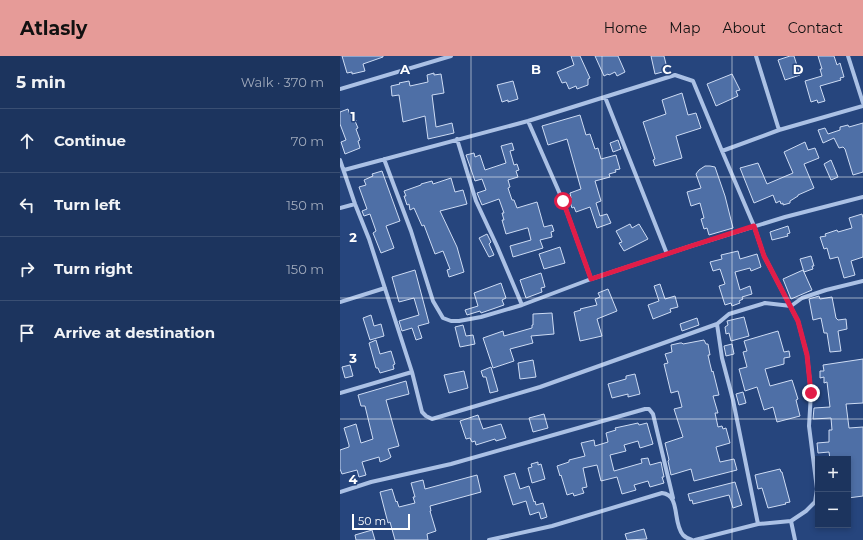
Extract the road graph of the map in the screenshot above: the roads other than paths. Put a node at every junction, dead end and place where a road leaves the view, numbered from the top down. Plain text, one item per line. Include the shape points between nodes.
1 (450, 56) edge
2 (756, 56) edge
3 (848, 56) edge
4 (340, 89) edge
5 (605, 97) junction
6 (863, 103) edge
7 (863, 106) edge
8 (528, 121) junction
9 (779, 130) junction
10 (457, 139) junction
11 (722, 151) junction
12 (384, 159) junction
13 (340, 160) edge
14 (344, 170) junction
15 (863, 197) edge
16 (355, 204) junction
17 (340, 208) edge
18 (754, 226) junction
19 (667, 254) junction
20 (591, 279) junction
21 (863, 281) edge
22 (385, 288) junction
23 (340, 302) edge
24 (522, 305) junction
25 (791, 306) junction
26 (718, 324) junction
27 (412, 372) junction
28 (340, 393) edge
29 (340, 492) edge
30 (673, 498) junction
31 (791, 521) junction
32 (758, 524) junction
33 (684, 538) edge
34 (496, 539) edge
35 (489, 540) edge
36 (693, 540) edge
37 (795, 540) edge

1 - 4 street
2 - 9 street
3 - 6 street
5 - 8 street
5 - 11 street via 675,75 694,81
5 - 19 street
7 - 9 street
8 - 10 street
8 - 20 street via 563,201
9 - 11 street
10 - 12 street
10 - 24 street via 476,200
11 - 18 street
12 - 14 street
12 - 24 street via 411,231 433,301 443,318 459,321
13 - 14 street
14 - 16 street
15 - 18 street
16 - 17 street
16 - 22 street
18 - 19 street
18 - 25 street via 764,256
19 - 20 street
20 - 24 street
21 - 25 street via 802,298
22 - 23 street
22 - 27 street
25 - 26 street via 765,303 729,314
25 - 31 street via 807,355 811,393 809,426 817,489 815,502
26 - 27 street via 540,387 432,419 422,412
26 - 32 street via 722,358
27 - 28 street
29 - 30 street via 371,482 451,464 645,408 653,414
30 - 33 street via 678,526
30 - 34 street via 662,493 552,526
31 - 32 street
31 - 37 street
32 - 36 street
33 - 36 street
34 - 35 street

